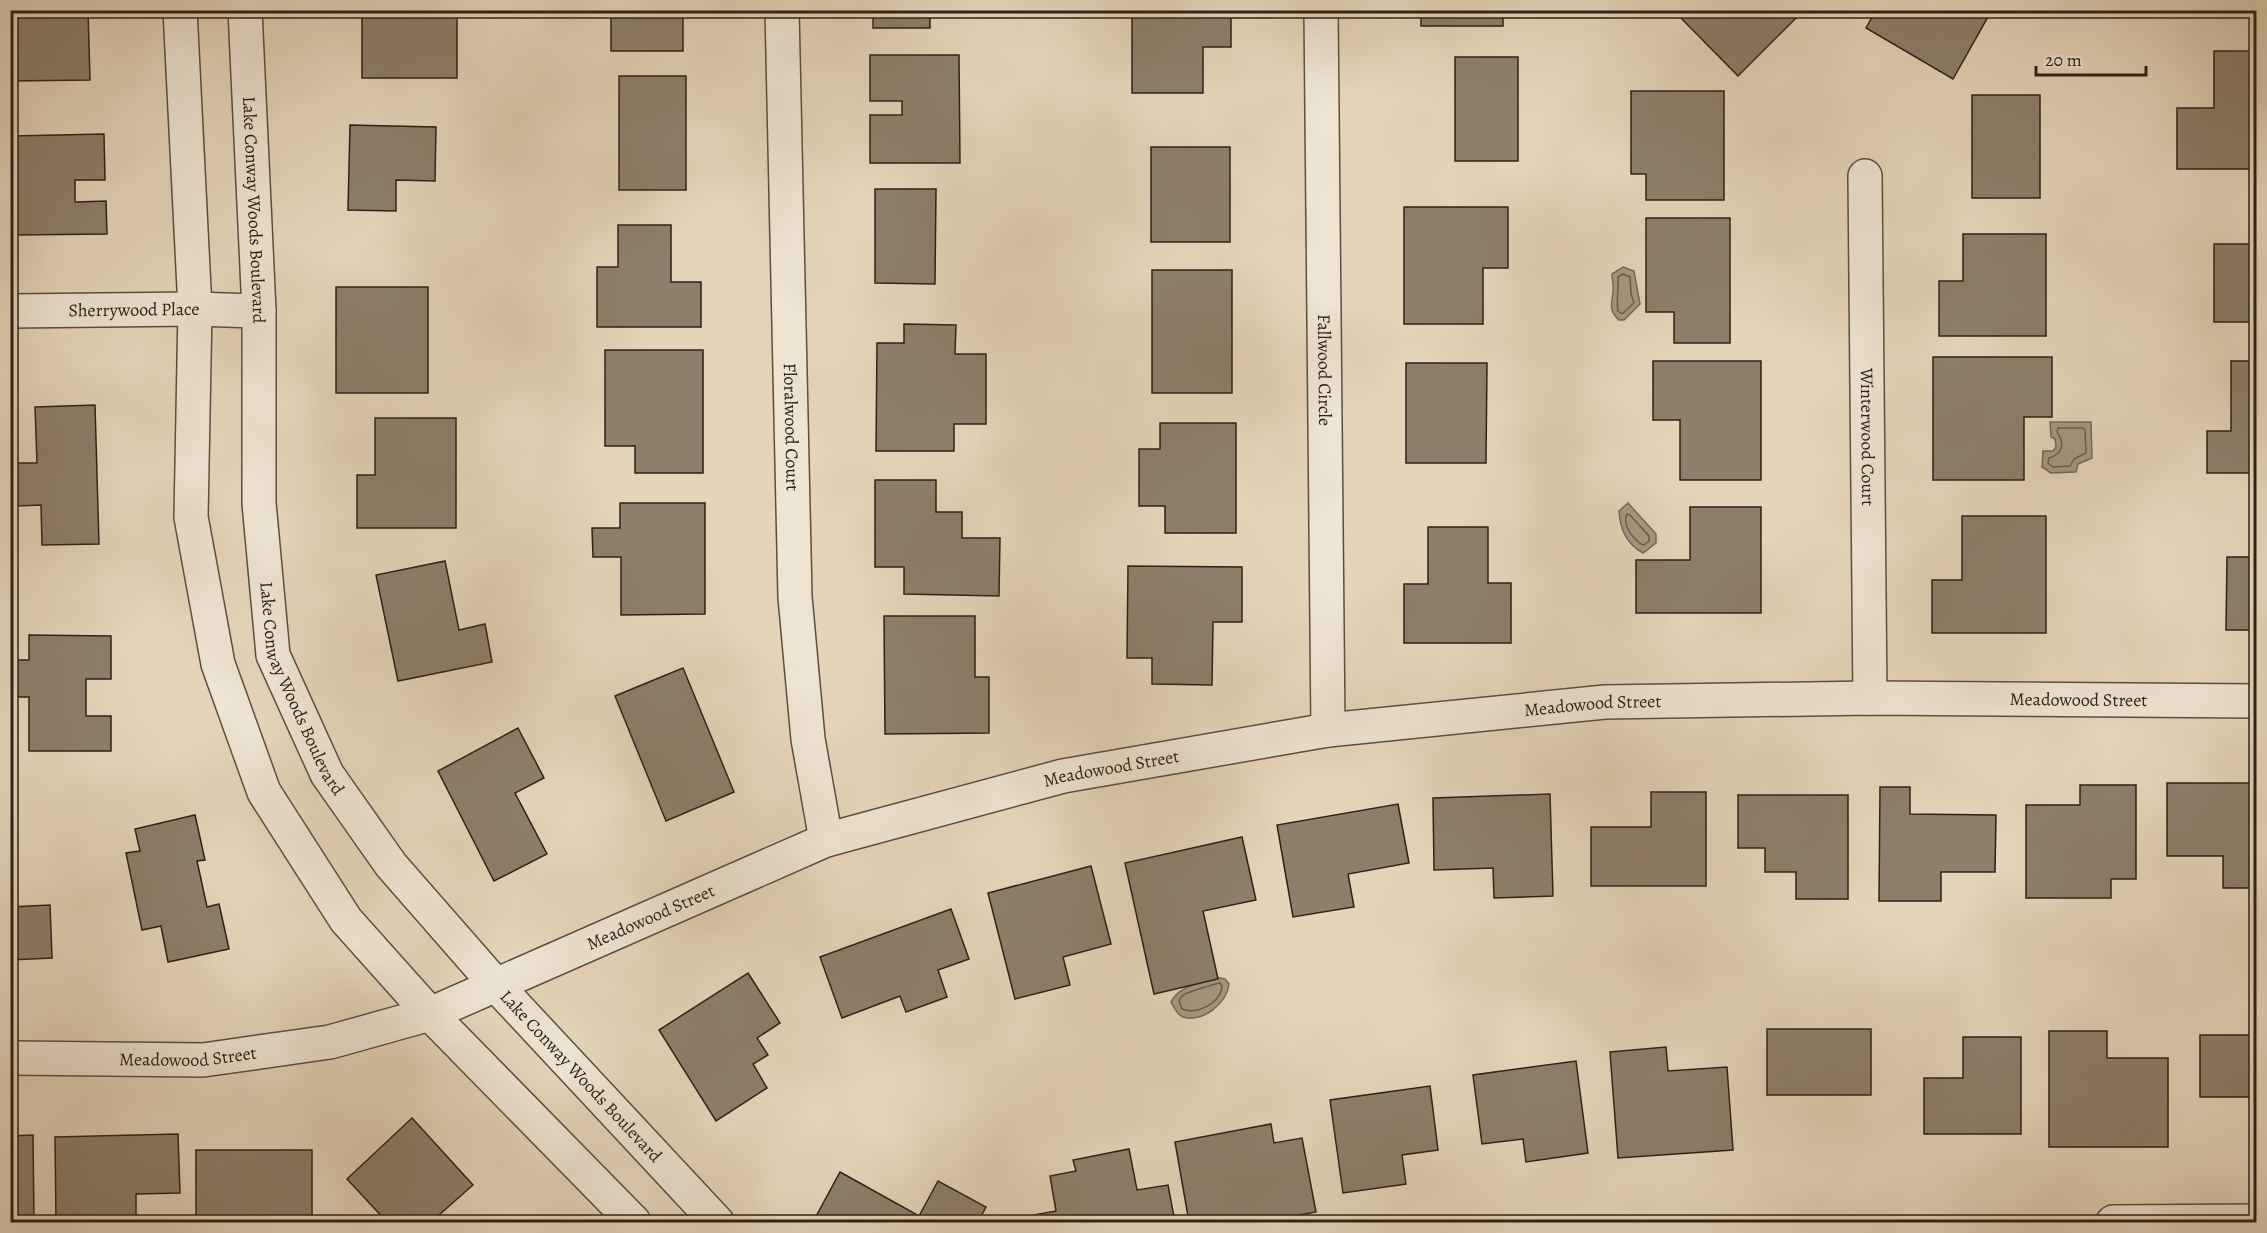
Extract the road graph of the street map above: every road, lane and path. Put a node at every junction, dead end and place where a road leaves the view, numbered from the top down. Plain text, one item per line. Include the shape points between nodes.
1 (180, 10) edge
2 (245, 10) edge
3 (782, 10) edge
4 (1321, 10) edge
5 (1865, 176) dead end
6 (195, 309) junction
7 (10, 311) edge
8 (259, 311) junction
9 (1870, 698) junction
10 (2256, 701) edge
11 (1328, 730) junction
12 (826, 840) junction
13 (496, 985) junction
14 (430, 1014) junction
15 (10, 1058) edge
16 (2256, 1221) edge
17 (634, 1222) edge
18 (717, 1222) edge
19 (2113, 1222) edge

1 - 6 street
2 - 8 street, Lake Conway Woods Boulevard
3 - 12 street, Floralwood Court via 795,597 808,739
4 - 11 street, Fallwood Circle
5 - 9 street, Winterwood Court
6 - 7 street, Sherrywood Place
6 - 8 street, Sherrywood Place
6 - 14 street via 190,517 218,664 264,792 346,920
8 - 13 street, Lake Conway Woods Boulevard via 259,503 273,655 327,774 391,865
9 - 10 street, Meadowood Street
9 - 11 street, Meadowood Street via 1605,702
11 - 12 street, Meadowood Street via 1063,776
12 - 13 street, Meadowood Street
13 - 14 street, Meadowood Street
13 - 18 street, Lake Conway Woods Boulevard
14 - 15 street, Meadowood Street via 330,1042 203,1060
14 - 17 street
16 - 19 street

